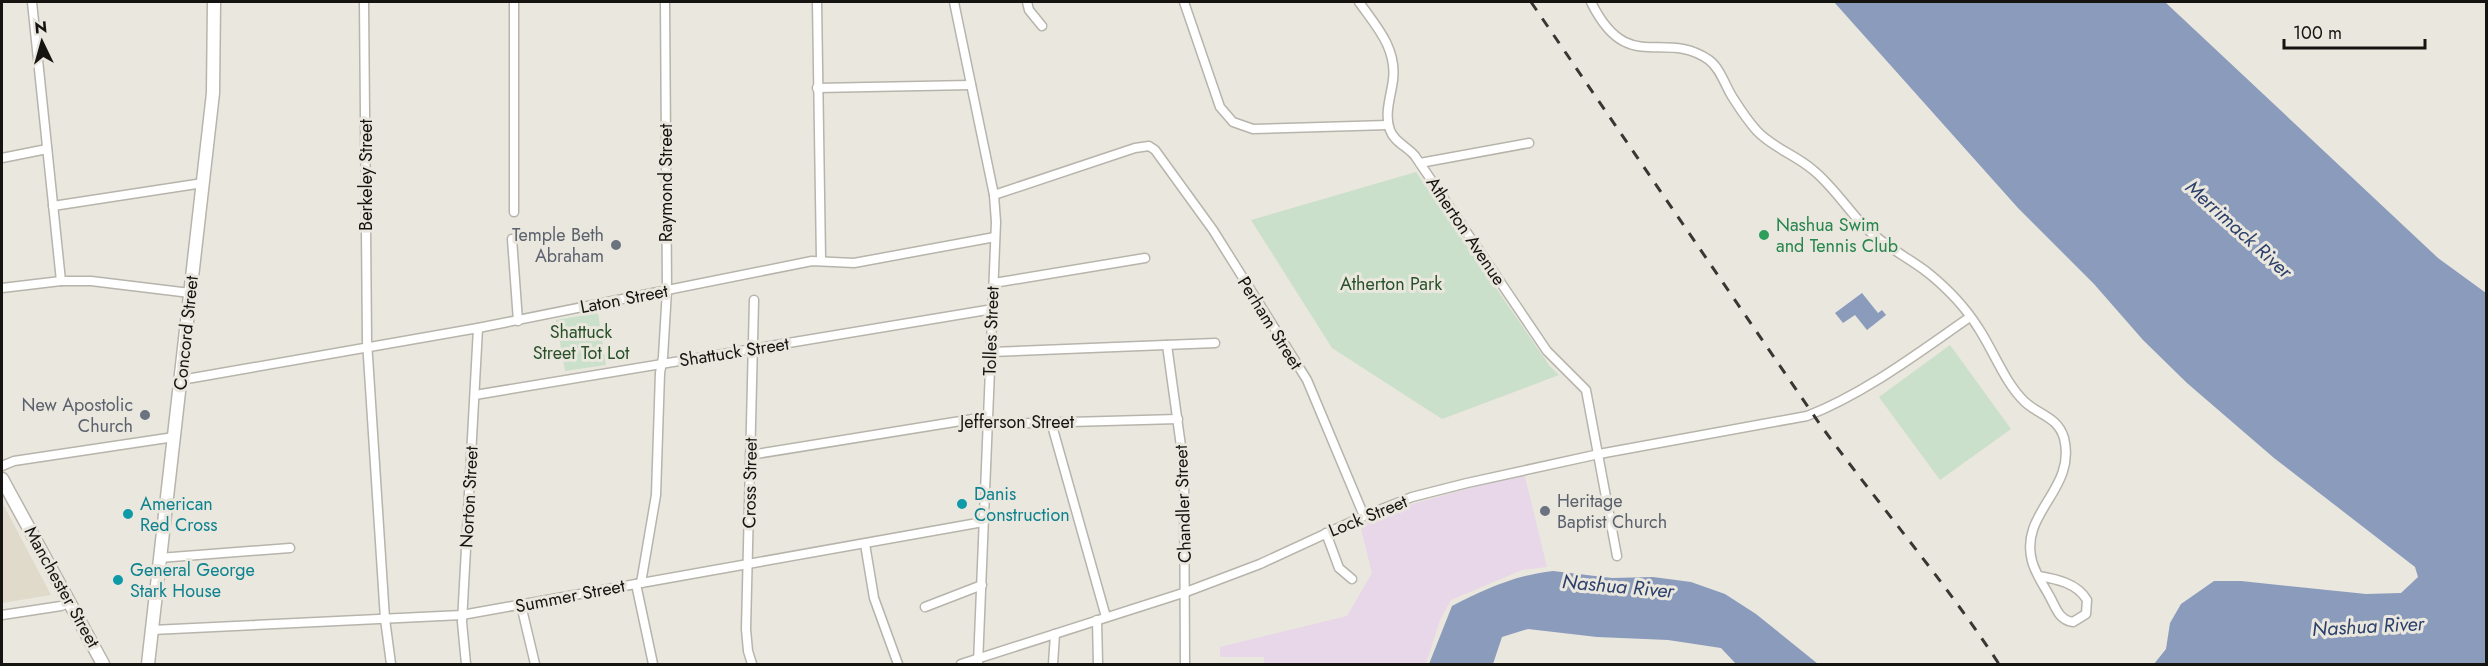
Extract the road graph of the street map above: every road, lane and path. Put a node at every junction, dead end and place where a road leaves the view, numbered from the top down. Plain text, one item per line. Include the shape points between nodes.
1 (32, 2) edge
2 (214, 2) edge
3 (364, 2) edge
4 (514, 2) edge
5 (665, 2) edge
6 (817, 2) edge
7 (954, 2) edge
8 (1027, 2) edge
9 (1184, 2) edge
10 (1359, 2) edge
11 (1591, 2) edge
12 (1042, 26) dead end
13 (971, 85) junction
14 (817, 88) junction
15 (1388, 125) junction
16 (1529, 143) dead end
17 (47, 149) junction
18 (2, 158) edge
19 (1420, 163) junction
20 (203, 183) junction
21 (994, 195) junction
22 (53, 206) junction
23 (514, 212) dead end
24 (995, 237) junction
25 (512, 239) dead end
26 (1145, 258) dead end
27 (821, 260) junction
28 (61, 281) junction
29 (994, 283) junction
30 (2, 288) edge
31 (667, 290) junction
32 (190, 293) junction
33 (754, 300) dead end
34 (993, 309) junction
35 (1970, 317) junction
36 (518, 321) junction
37 (478, 328) junction
38 (1215, 343) dead end
39 (1167, 345) junction
40 (368, 348) junction
41 (752, 349) junction
42 (991, 352) junction
43 (662, 364) junction
44 (181, 380) junction
45 (475, 394) junction
46 (1178, 419) junction
47 (987, 422) junction
48 (1051, 422) junction
49 (174, 437) junction
50 (1599, 454) junction
51 (750, 455) junction
52 (2, 466) edge
53 (2, 479) edge
54 (1364, 516) junction
55 (983, 522) junction
56 (1326, 533) junction
57 (864, 544) junction
58 (290, 548) dead end
59 (1617, 556) dead end
60 (159, 558) junction
61 (748, 563) junction
62 (2038, 576) junction
63 (1352, 579) dead end
64 (638, 584) junction
65 (982, 585) junction
66 (1186, 592) junction
67 (70, 602) junction
68 (521, 605) junction
69 (925, 607) dead end
70 (2, 615) edge
71 (462, 615) junction
72 (385, 619) junction
73 (1102, 619) junction
74 (152, 630) junction
75 (1055, 634) junction
76 (978, 661) edge
77 (103, 664) edge
78 (148, 664) edge
79 (391, 664) edge
80 (466, 664) edge
81 (535, 664) edge
82 (653, 664) edge
83 (752, 664) edge
84 (898, 664) edge
85 (961, 664) edge
86 (1053, 664) edge
87 (1098, 664) edge
88 (1185, 664) edge

1 - 17 street
2 - 20 main road, Concord Street via 213,93
3 - 40 street, Berkeley Street
4 - 23 street
5 - 31 street, Raymond Street
6 - 14 street
7 - 13 street, Tolles Street
8 - 12 street
9 - 15 street via 1217,100 1238,126 1253,129
10 - 15 street via 1385,38 1392,55
11 - 35 street via 1625,43 1689,52 1714,65 1757,130 1818,174 1866,228 1928,273
13 - 14 street
13 - 21 street, Tolles Street
14 - 27 street
15 - 19 street, Atherton Avenue via 1394,138
16 - 19 street
17 - 18 street
17 - 22 street
19 - 50 street, Atherton Avenue via 1547,351 1584,387
20 - 22 street
20 - 32 main road, Concord Street
21 - 24 street, Tolles Street
21 - 54 street, Perham Street via 1149,146 1213,230 1307,380
22 - 28 street
24 - 27 street, Laton Street via 854,263
24 - 29 street, Tolles Street
25 - 36 street
26 - 29 street
27 - 31 street, Laton Street
28 - 30 street
28 - 32 street
29 - 34 street, Tolles Street
31 - 36 street, Laton Street
31 - 43 street, Raymond Street
32 - 44 main road, Concord Street
33 - 41 street, Cross Street
34 - 41 street, Shattuck Street
34 - 42 street, Tolles Street
35 - 50 street, Lock Street via 1863,387 1807,416
35 - 62 street via 2017,393 2054,420 2063,436 2064,473 2038,516 2031,543
36 - 37 street, Laton Street
37 - 40 street, Laton Street
37 - 45 street, Norton Street
38 - 39 street
39 - 42 street
39 - 46 street, Chandler Street
40 - 44 street, Laton Street
40 - 72 street, Berkeley Street
41 - 43 street, Shattuck Street
41 - 51 street, Cross Street
42 - 47 street, Tolles Street
43 - 45 street, Shattuck Street
43 - 64 street, Raymond Street via 656,495
44 - 49 main road, Concord Street
45 - 71 street, Norton Street
46 - 48 street, Jefferson Street
46 - 66 street, Chandler Street via 1184,479
47 - 48 street, Jefferson Street
47 - 51 street, Jefferson Street via 973,419
47 - 55 street, Tolles Street
48 - 73 street
49 - 52 street
49 - 60 main road, Concord Street
50 - 54 street, Lock Street via 1412,497
50 - 59 street, Atherton Avenue
51 - 61 street, Cross Street
53 - 67 main road, Manchester Street
54 - 56 street, Lock Street
55 - 57 street, Summer Street
55 - 65 street, Tolles Street
56 - 63 street via 1339,568
56 - 66 street, Lock Street
57 - 61 street, Summer Street
57 - 84 street via 874,598
58 - 60 street
60 - 74 main road, Concord Street
61 - 64 street, Summer Street
61 - 83 street, Cross Street via 746,640
62 - 62 street via 2064,619 2073,622 2086,614 2087,600 2080,591 2056,579
64 - 68 street, Summer Street
64 - 82 street
65 - 69 street
65 - 76 street, Tolles Street
66 - 73 street, Lock Street
66 - 88 street, Chandler Street
67 - 70 street
67 - 77 main road, Manchester Street
68 - 71 street, Summer Street
68 - 81 street
71 - 72 street, Summer Street
71 - 80 street, Norton Street
72 - 74 street, Summer Street
72 - 79 street, Berkeley Street
73 - 75 street, Lock Street
73 - 87 street
74 - 78 main road, Concord Street
75 - 76 street, Lock Street
75 - 86 street
76 - 85 street, Lock Street

